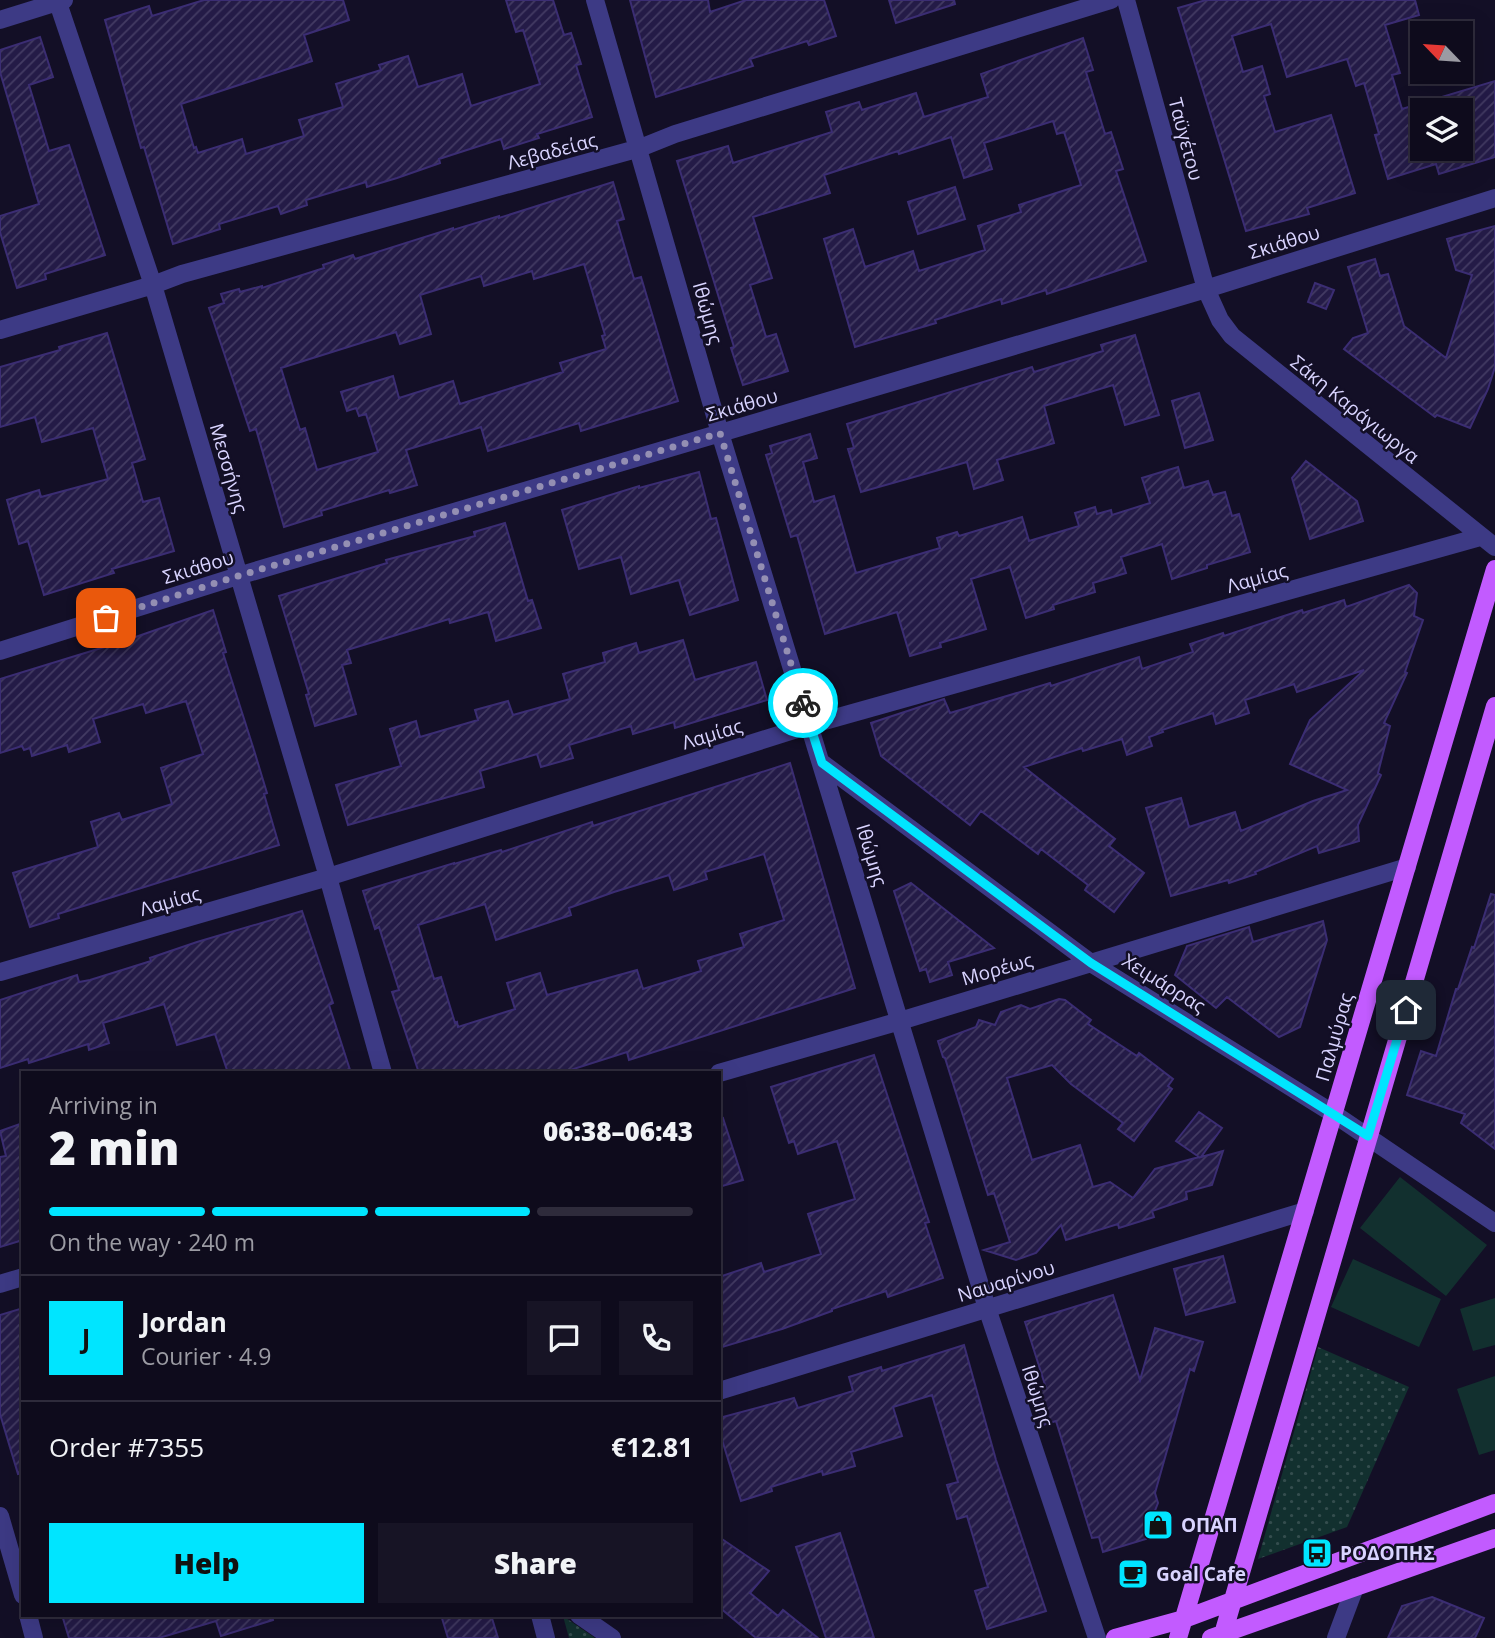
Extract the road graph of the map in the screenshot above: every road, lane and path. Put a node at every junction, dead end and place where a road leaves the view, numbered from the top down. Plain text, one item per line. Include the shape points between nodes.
1 (596, 0) edge
2 (1111, 0) edge
3 (1126, 0) edge
4 (60, 1) edge
5 (0, 20) edge
6 (640, 148) junction
7 (1495, 198) edge
8 (153, 285) junction
9 (1206, 289) junction
10 (0, 330) edge
11 (720, 433) junction
12 (1480, 537) junction
13 (1495, 547) edge
14 (1495, 569) edge
15 (238, 576) junction
16 (0, 651) edge
17 (1495, 706) edge
18 (810, 725) junction
19 (822, 763) junction
20 (1407, 867) junction
21 (328, 877) junction
22 (1091, 963) junction
23 (0, 972) edge
24 (900, 1021) junction
25 (382, 1071) edge
26 (721, 1072) edge
27 (1334, 1114) junction
28 (1368, 1136) junction
29 (1305, 1211) junction
30 (1495, 1223) edge
31 (21, 1278) edge
32 (0, 1284) edge
33 (987, 1308) junction
34 (721, 1390) edge
35 (1495, 1503) edge
36 (0, 1516) edge
37 (1495, 1538) edge
38 (1355, 1587) junction
39 (21, 1588) edge
40 (1231, 1601) junction
41 (29, 1617) edge
42 (541, 1617) edge
43 (582, 1617) edge
44 (1184, 1619) junction
45 (1217, 1636) edge
46 (34, 1638) edge
47 (546, 1638) edge
48 (612, 1638) edge
49 (1097, 1638) edge
50 (1115, 1638) edge
51 (1178, 1638) edge
52 (1336, 1638) edge

1 - 6 street, Ιθώμης
2 - 6 street, Λεβαδείας
3 - 9 street, Ταϋγέτου
4 - 5 street
4 - 8 street, Μεσσήνης
6 - 8 street, Λεβαδείας
6 - 11 street, Ιθώμης
7 - 9 street, Σκιάθου
8 - 10 street, Λεβαδείας
8 - 15 street, Μεσσήνης
9 - 11 street, Σκιάθου
9 - 12 street, Σάκη Καράγιωργα via 1232,336
11 - 15 street, Σκιάθου
11 - 18 street, Ιθώμης
12 - 13 street, Σάκη Καράγιωργα
12 - 18 street, Λαμίας
14 - 20 main road, Παλμύρας
15 - 16 street, Σκιάθου
15 - 21 street, Μεσσήνης
17 - 28 main road
18 - 19 street, Ιθώμης
18 - 21 street, Λαμίας
19 - 22 street, Χειμάρρας
19 - 24 street, Ιθώμης
20 - 22 street, Μορέως
20 - 27 main road, Παλμύρας
21 - 23 street, Λαμίας
21 - 25 street, Μεσσήνης
22 - 24 street, Μορέως
22 - 27 street, Χειμάρρας
24 - 26 street, Μορέως
24 - 33 street, Ιθώμης
27 - 28 street, Χειμάρρας
27 - 29 main road, Παλμύρας
28 - 30 street, Χειμάρρας
28 - 40 main road
29 - 33 street, Ναυαρίνου
29 - 44 main road, Παλμύρας
31 - 32 street
33 - 34 street, Ναυαρίνου
33 - 49 street, Ιθώμης
35 - 40 main road
36 - 39 street
37 - 38 main road
38 - 45 main road
38 - 52 street
40 - 44 main road
40 - 45 main road
41 - 46 street
42 - 47 street
43 - 48 street
44 - 50 main road
44 - 51 main road, Παλμύρας

